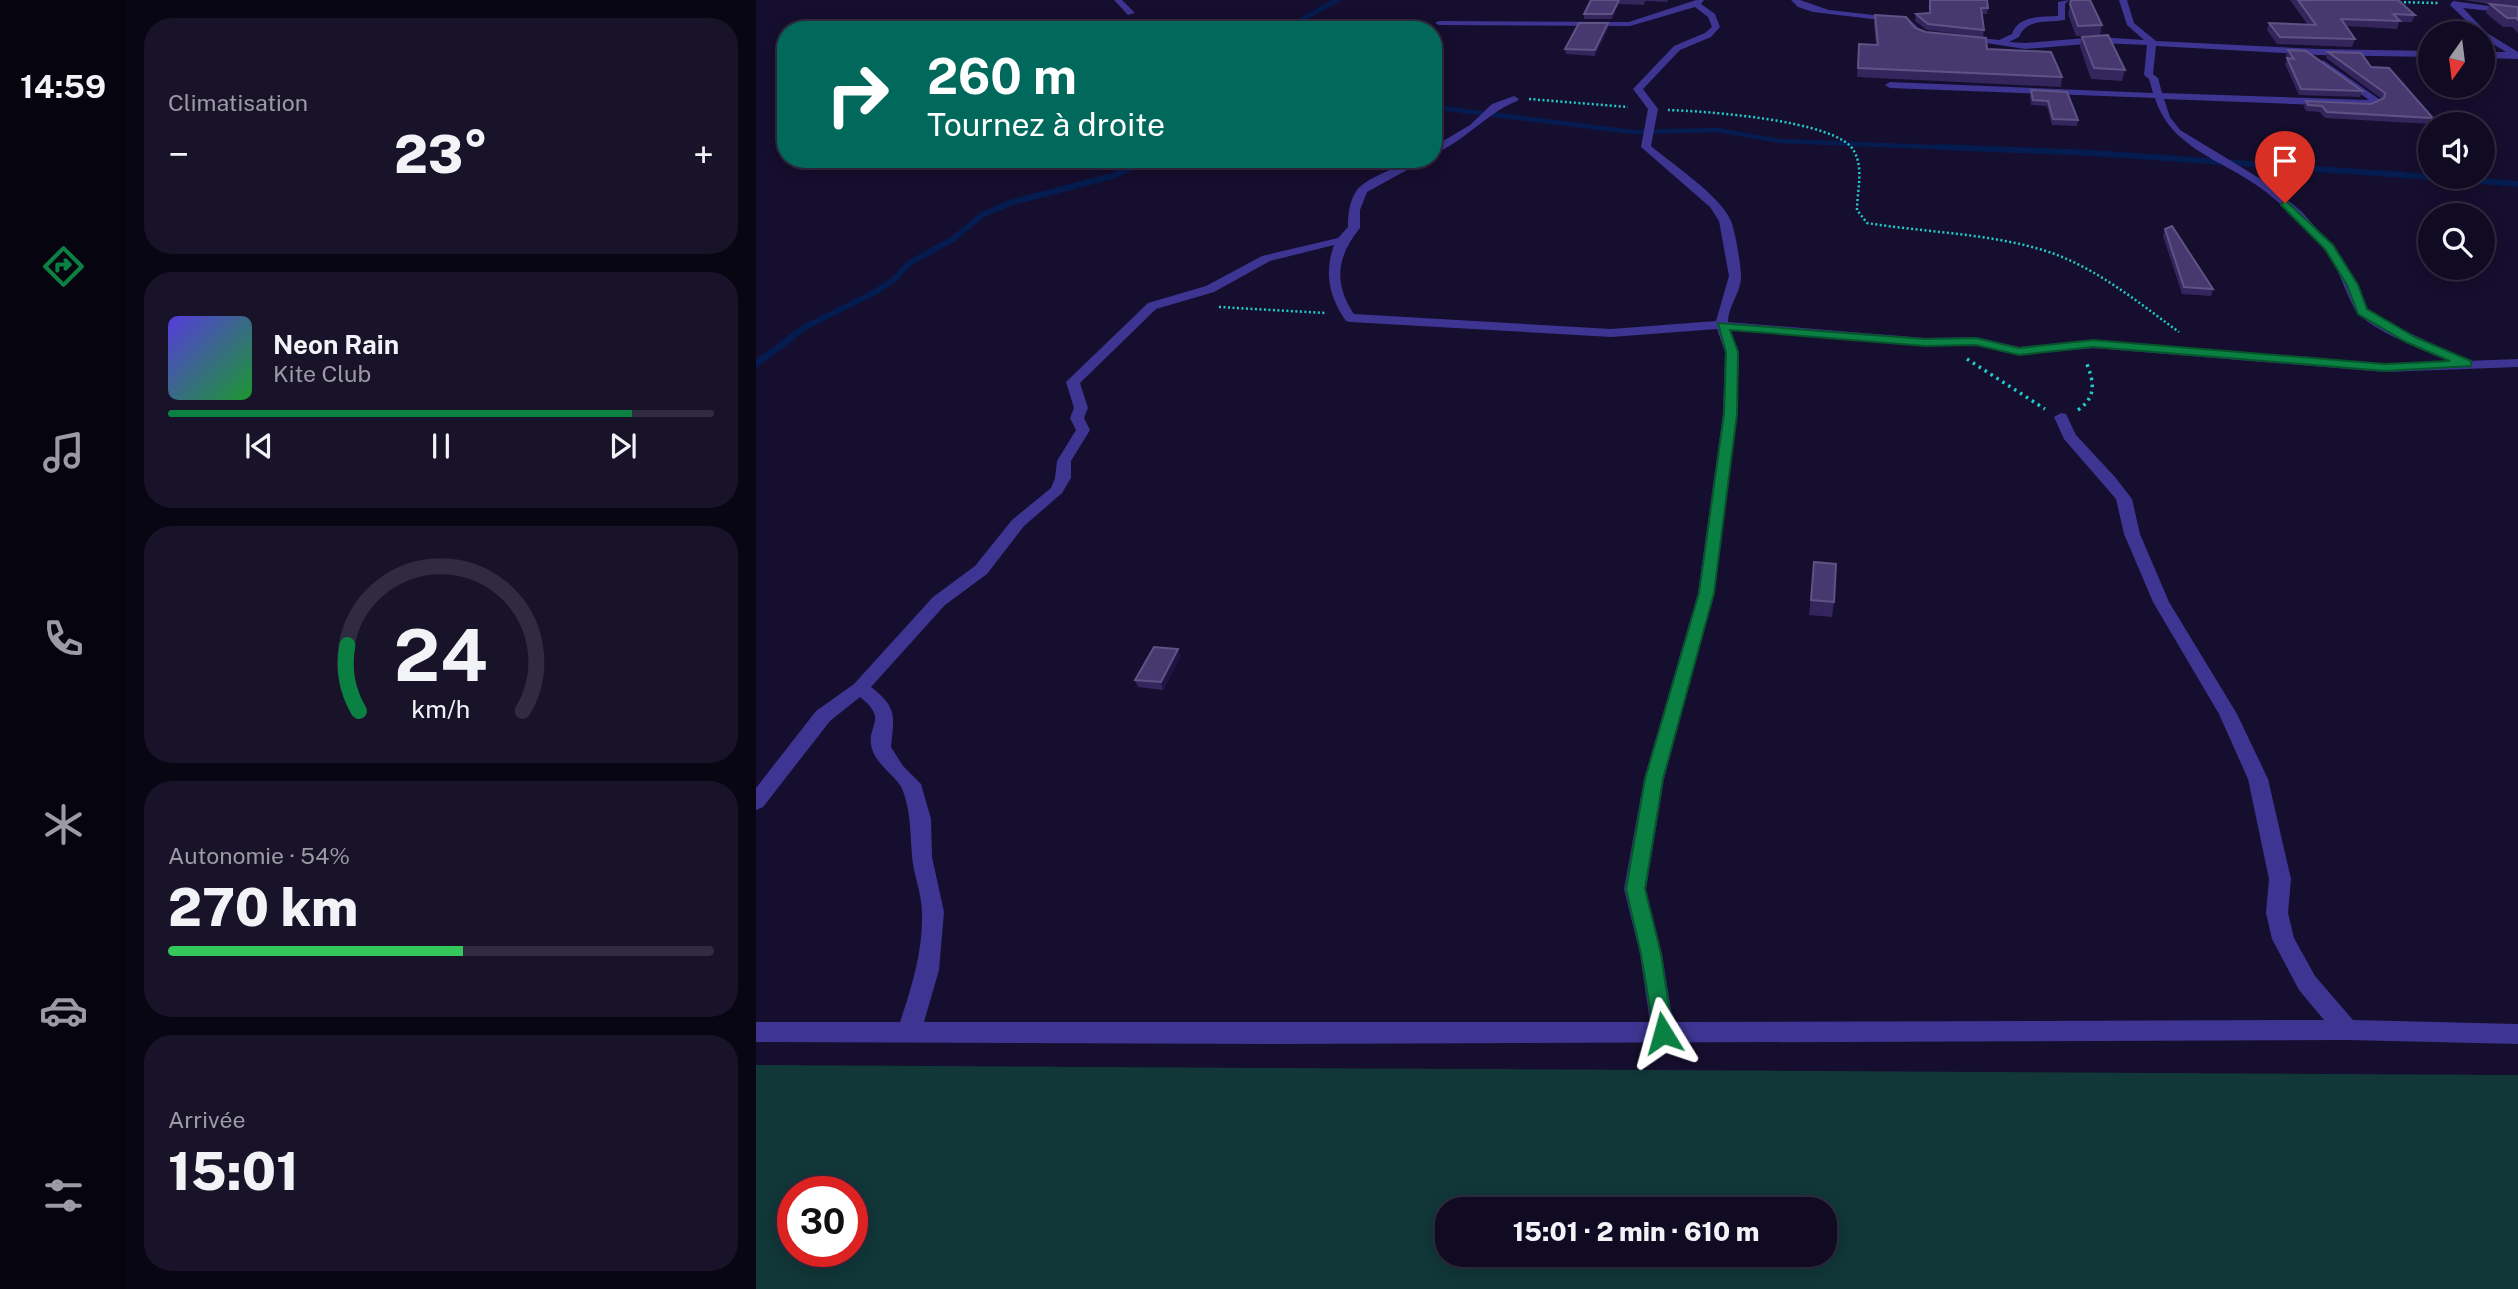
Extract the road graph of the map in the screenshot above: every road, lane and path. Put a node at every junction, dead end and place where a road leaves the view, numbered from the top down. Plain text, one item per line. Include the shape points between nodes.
1 (1118, 0) edge
2 (1794, 0) edge
3 (2065, 0) edge
4 (2123, 0) edge
5 (1698, 2) edge
6 (2392, 2) edge
7 (2453, 3) edge
8 (2518, 12) edge
9 (1131, 13) dead end
10 (2470, 21) edge
11 (1442, 23) edge
12 (2152, 41) junction
13 (2496, 42) edge
14 (2000, 43) junction
15 (2306, 51) junction
16 (2418, 54) edge
17 (2496, 54) edge
18 (2517, 55) edge
19 (1890, 85) dead end
20 (2157, 95) junction
21 (1514, 99) joint
22 (1653, 110) junction
23 (1442, 146) edge
24 (1405, 168) edge
25 (1342, 240) junction
26 (1210, 307) dead end
27 (1350, 318) junction
28 (1722, 326) junction
29 (1959, 343) junction
30 (2093, 344) junction
31 (2206, 351) junction
32 (2518, 363) edge
33 (2467, 364) junction
34 (2061, 417) junction
35 (860, 688) junction
36 (756, 802) edge
37 (2347, 1030) junction
38 (756, 1032) edge
39 (909, 1032) junction
40 (1663, 1033) junction
41 (2518, 1034) edge

1 - 9 street
2 - 14 street via 1801,7 1830,13 1909,21 1925,35
3 - 14 street via 2062,18 2028,21 2016,35
4 - 12 street via 2130,26
5 - 11 street via 1630,24
5 - 22 street via 1716,27 1677,48 1640,85 1639,92
6 - 7 path
7 - 8 street
7 - 10 street
12 - 14 street via 2082,40 2042,46
12 - 15 street
12 - 20 street via 2147,68
13 - 18 street
15 - 16 street
15 - 20 street via 2376,101 2290,103
17 - 18 street
19 - 20 street
20 - 33 street via 2177,132 2265,186 2298,214 2332,251 2362,311
21 - 22 path
21 - 23 street via 1497,104 1473,127
22 - 28 street via 1646,147 1699,190 1725,220 1735,276
22 - 31 path via 1749,115 1837,135 1853,149 1859,166 1857,210 1867,223 2039,249 2112,285
24 - 25 street via 1362,190 1354,210 1354,228
25 - 27 street via 1333,282
25 - 35 street via 1266,258 1210,289 1152,306 1137,318 1073,382 1083,430 1064,461 1057,490 1018,523 981,570 939,601
26 - 27 path via 1310,310
27 - 28 street via 1611,333 1688,324
28 - 29 street
28 - 40 street via 1732,352 1730,414 1706,593 1654,779 1635,889
29 - 30 street via 1984,342 2019,351
29 - 34 path via 1972,363
30 - 31 street
30 - 34 path via 2080,351 2088,366 2094,395 2091,403
31 - 33 street via 2385,368
32 - 33 street
34 - 37 street via 2069,436 2124,499 2132,534 2161,602 2233,725 2258,779 2274,845 2283,939 2307,983
35 - 36 street via 822,716
35 - 39 street via 882,705 881,748 895,771 911,784 924,840 922,857 933,912 928,970
37 - 40 street
37 - 41 street
38 - 39 street
39 - 40 street

